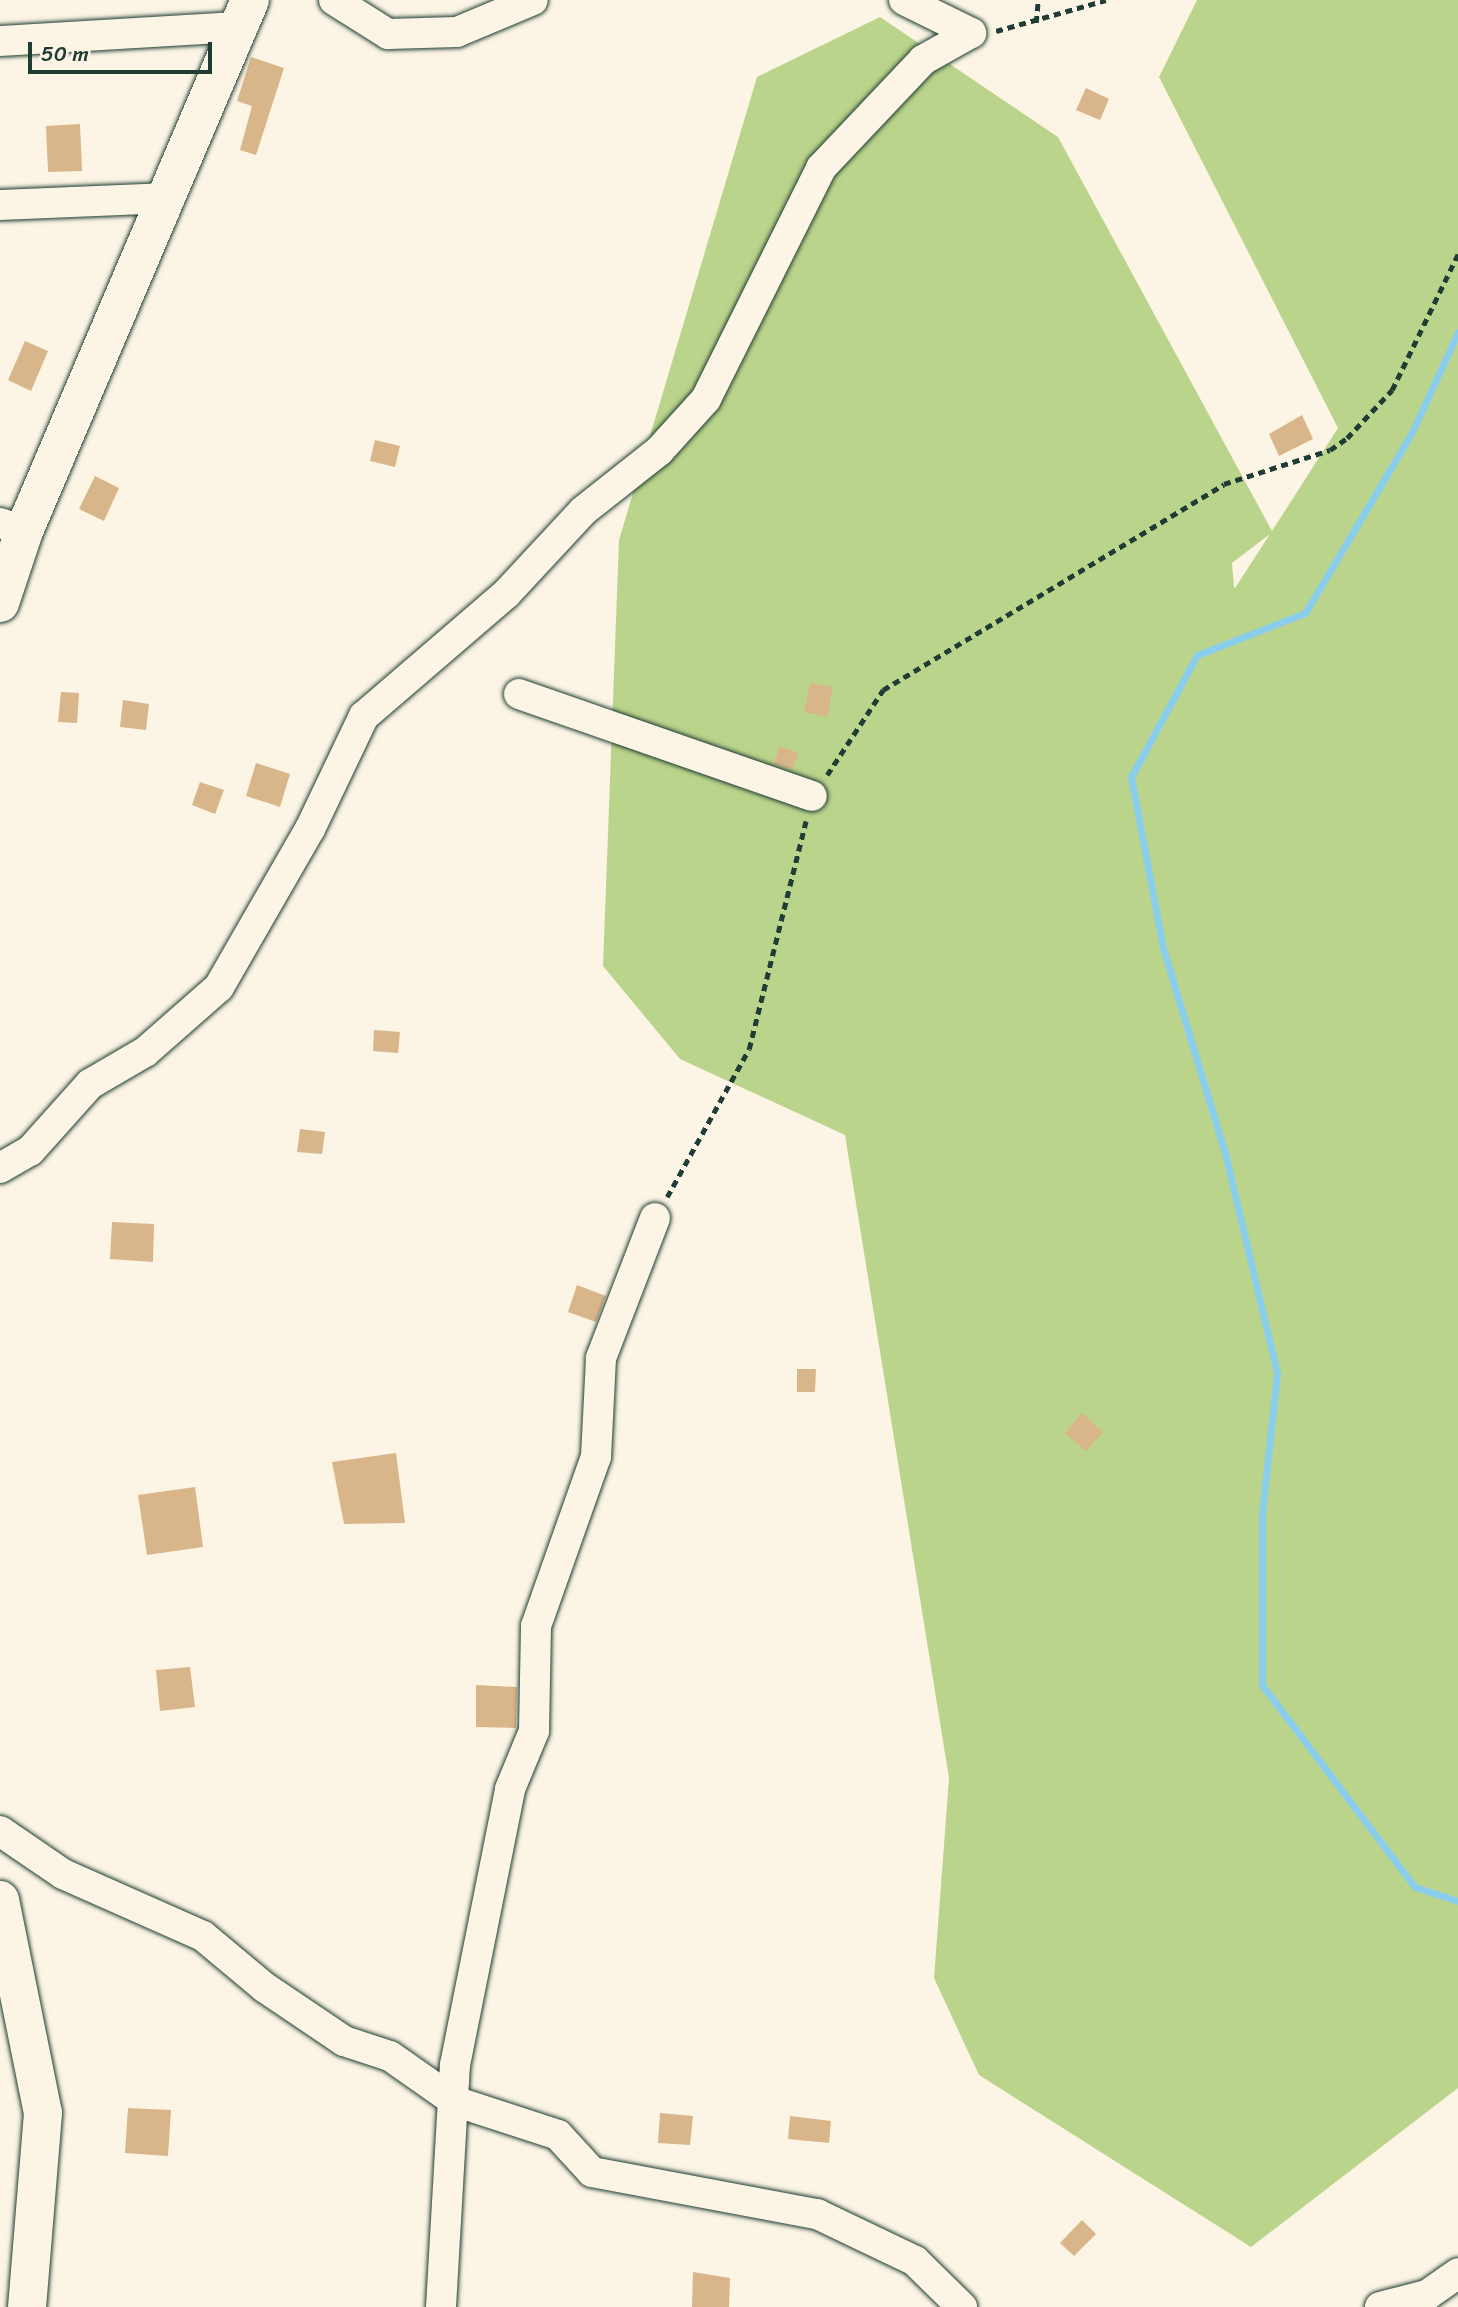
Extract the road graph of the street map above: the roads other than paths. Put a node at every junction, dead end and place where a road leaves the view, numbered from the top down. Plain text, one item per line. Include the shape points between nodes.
1 (334, 0) edge
2 (533, 0) edge
3 (904, 0) edge
4 (245, 14) edge
5 (0, 41) edge
6 (166, 198) junction
7 (0, 205) edge
8 (12, 527) edge
9 (0, 603) edge
10 (519, 695) dead end
11 (812, 796) road end
12 (0, 1168) edge
13 (655, 1218) road end
14 (0, 1831) edge
15 (0, 1900) edge
16 (454, 2101) junction
17 (1458, 2273) edge
18 (27, 2307) edge
19 (441, 2307) edge
20 (962, 2307) edge
21 (1380, 2307) edge

1 - 2 street via 388,34 457,32
3 - 12 street via 971,33 923,60 821,168 706,400 659,451 583,511 506,594 364,716 310,829 219,987 145,1052 90,1084 30,1151
4 - 5 street
4 - 6 street
6 - 7 street
6 - 8 street
8 - 9 street
10 - 11 street
13 - 16 street via 601,1358 596,1457 536,1626 534,1731 507,1802 455,2065
14 - 16 street via 63,1874 203,1936 264,1987 344,2041 390,2056
15 - 18 street via 43,2113
16 - 19 street
16 - 20 street via 558,2135 592,2172 817,2214 915,2261
17 - 21 street via 1427,2295

